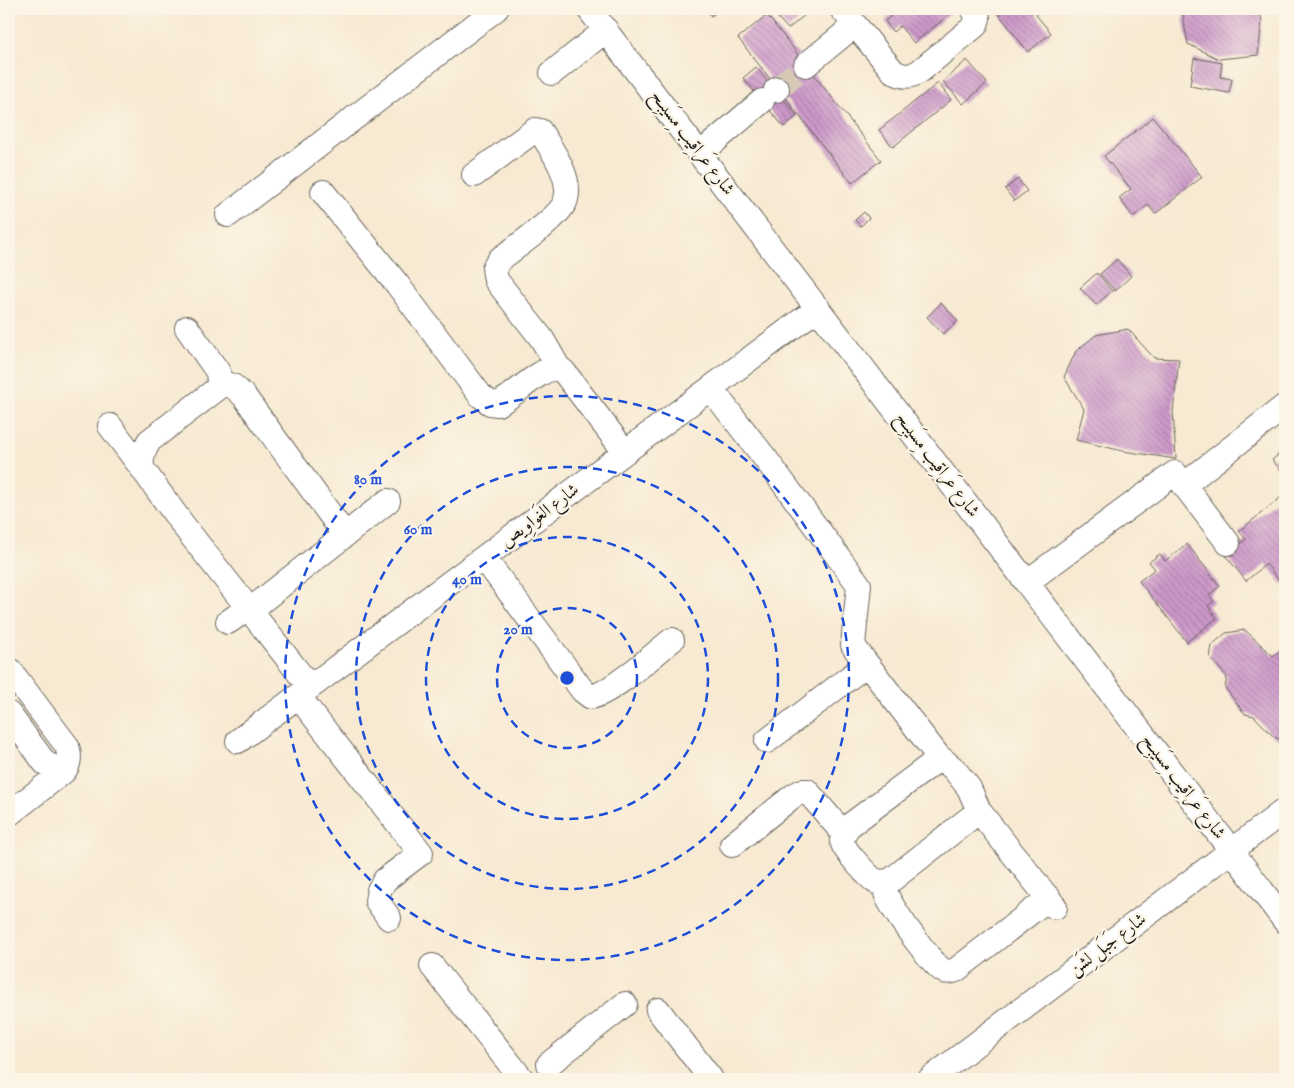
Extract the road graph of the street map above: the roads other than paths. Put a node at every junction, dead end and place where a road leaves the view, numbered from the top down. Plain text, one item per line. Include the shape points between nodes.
1 (496, 9) edge
2 (590, 9) edge
3 (973, 9) edge
4 (848, 17) edge
5 (606, 30) junction
6 (806, 65) tunnel mouth
7 (552, 73) dead end
8 (772, 93) tunnel mouth
9 (700, 154) junction
10 (474, 175) dead end
11 (324, 192) dead end
12 (228, 215) dead end
13 (818, 308) junction
14 (186, 328) dead end
15 (558, 367) junction
16 (219, 382) junction
17 (710, 388) junction
18 (1285, 406) edge
19 (110, 426) dead end
20 (625, 452) junction
21 (141, 467) junction
22 (1184, 485) junction
23 (388, 501) dead end
24 (345, 535) junction
25 (1228, 543) dead end
26 (484, 558) junction
27 (1027, 582) junction
28 (249, 611) junction
29 (228, 622) dead end
30 (672, 640) dead end
31 (867, 664) junction
32 (12, 681) edge
33 (304, 691) junction
34 (9, 714) edge
35 (238, 740) dead end
36 (767, 741) dead end
37 (940, 758) junction
38 (62, 772) junction
39 (1285, 810) edge
40 (979, 811) junction
41 (9, 814) edge
42 (844, 834) junction
43 (732, 844) dead end
44 (1232, 850) junction
45 (887, 882) junction
46 (389, 918) dead end
47 (1285, 921) edge
48 (432, 966) dead end
49 (625, 1004) dead end
50 (658, 1010) dead end
51 (555, 1072) edge
52 (522, 1079) edge
53 (527, 1079) edge
54 (711, 1079) edge
55 (930, 1079) edge

1 - 12 street
2 - 5 street, شارع عَراقِيب مِسَيبِح
3 - 4 street via 978,18 976,25 914,75 907,76 894,71
4 - 6 street
5 - 7 street
5 - 9 street, شارع عَراقِيب مِسَيبِح
8 - 9 street
9 - 13 street, شارع عَراقِيب مِسَيبِح
10 - 15 street via 535,130 540,131 563,170 566,199 560,211 500,259 494,268 496,280 542,339
11 - 15 street via 480,395 490,403 498,404 542,373
13 - 17 street, شارع الغَواوِيص
13 - 27 street, شارع عَراقِيب مِسَيبِح
14 - 16 street via 218,372
15 - 20 street
16 - 21 street via 217,389 150,441 142,453
16 - 24 street via 232,386 244,396
17 - 20 street, شارع الغَواوِيص
17 - 31 street via 859,585 853,644
18 - 22 street
19 - 21 street
20 - 26 street, شارع الغَواوِيص
21 - 28 street
22 - 25 street
22 - 27 street via 1175,473
23 - 24 street
24 - 28 street
26 - 30 street via 583,691 591,697 615,685
26 - 33 street, شارع الغَواوِيص
27 - 44 street, شارع عَراقِيب مِسَيبِح
28 - 29 street
28 - 33 street
31 - 36 street
31 - 37 street
32 - 38 street via 67,746 70,754
33 - 35 street, شارع الغَواوِيص
33 - 46 street via 421,853 385,880 379,890 378,900
34 - 38 street via 45,763
37 - 40 street via 969,788
37 - 42 street via 849,826
38 - 41 street
39 - 44 street, شارع جَبَل لِشَن
40 - 45 street
40 - 45 street via 1052,902 950,972 943,971 894,911 885,892
42 - 43 street via 815,799 807,791 802,791
42 - 45 street via 842,841 869,877 876,882
44 - 47 street, شارع عَراقِيب مِسَيبِح
44 - 55 street, شارع جَبَل لِشَن
48 - 52 street
49 - 51 street
50 - 54 street
51 - 53 street

